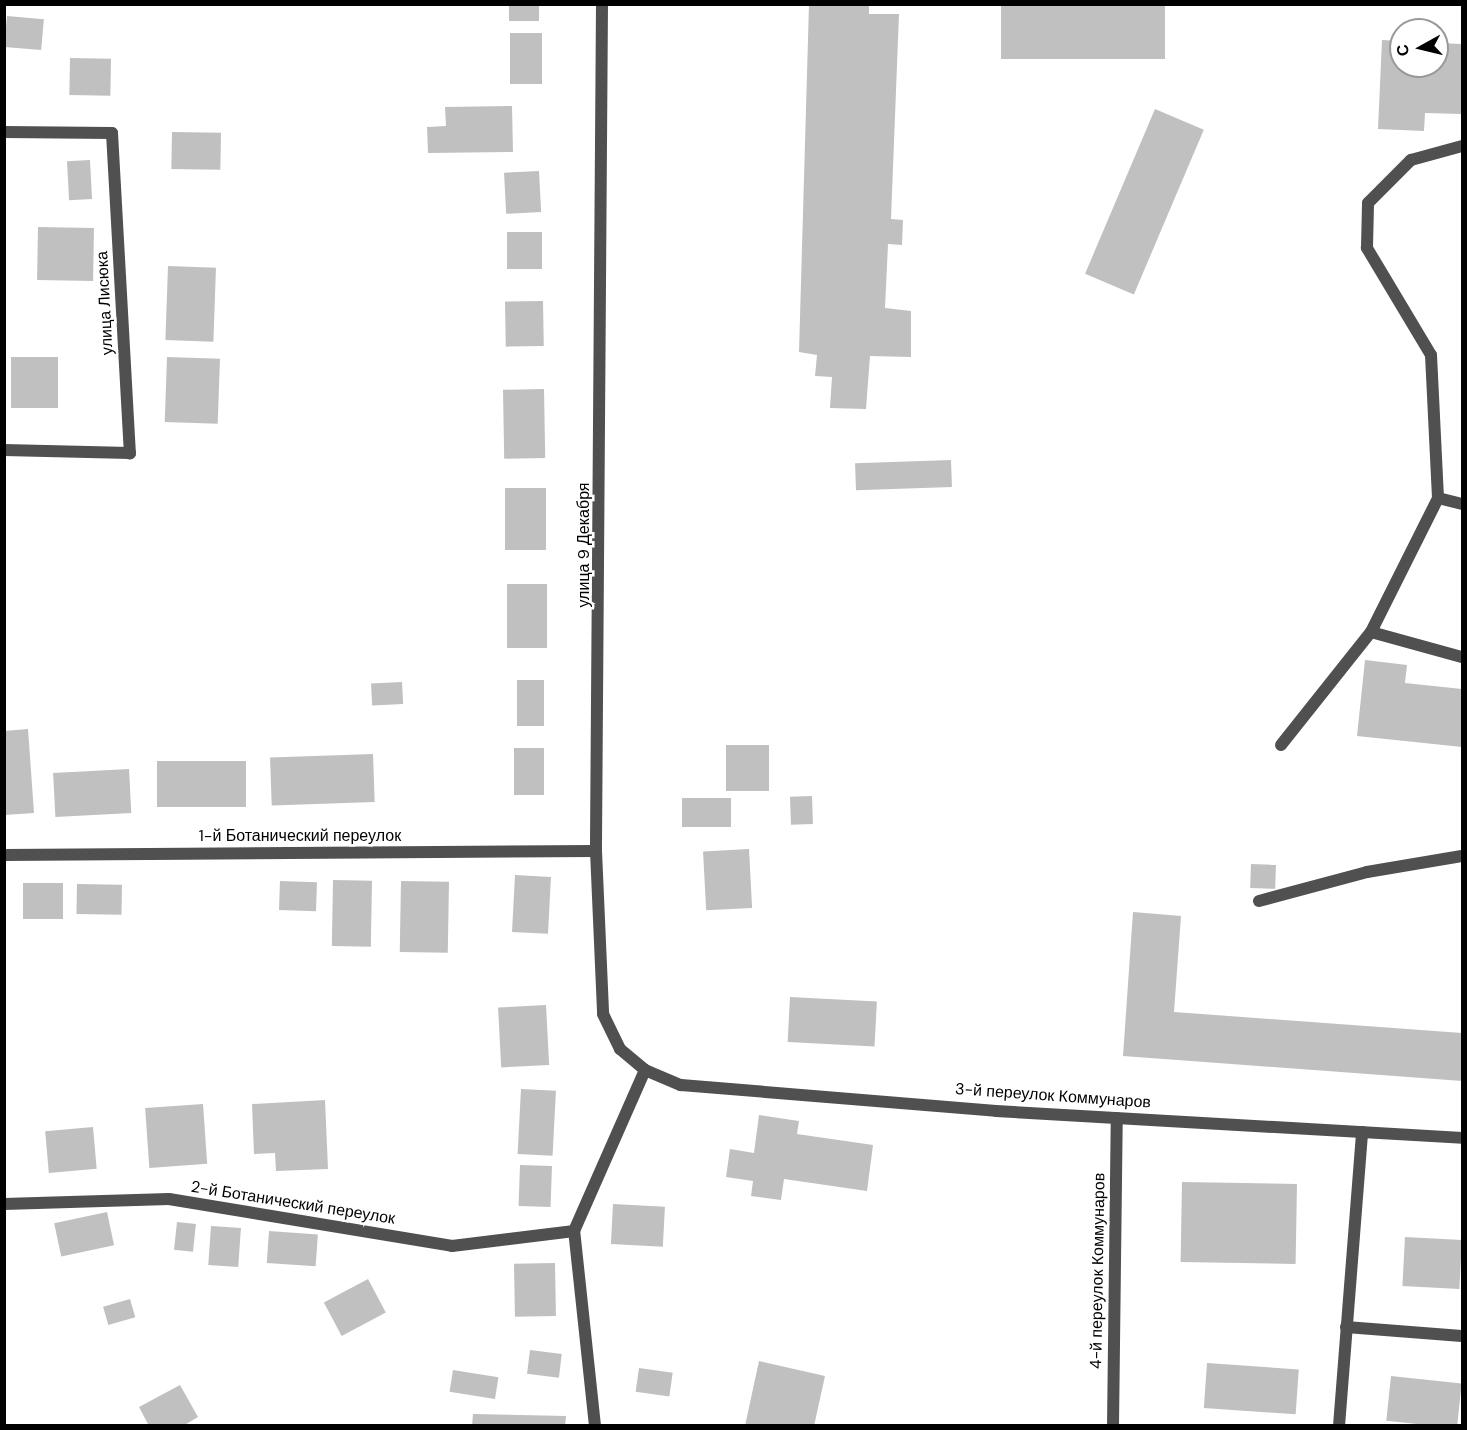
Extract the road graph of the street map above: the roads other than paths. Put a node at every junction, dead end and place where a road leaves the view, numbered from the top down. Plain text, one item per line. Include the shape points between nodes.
1 (602, 4) edge
2 (4, 132) edge
3 (1462, 146) edge
4 (4, 450) edge
5 (1438, 498) junction
6 (1462, 504) edge
7 (1371, 632) junction
8 (1462, 657) edge
9 (1281, 745) dead end
10 (596, 851) junction
11 (4, 855) edge
12 (1462, 856) edge
13 (1258, 901) dead end
14 (645, 1070) junction
15 (1117, 1118) junction
16 (1362, 1132) junction
17 (1462, 1138) edge
18 (4, 1204) edge
19 (574, 1231) junction
20 (1346, 1327) junction
21 (1462, 1336) edge
22 (595, 1425) edge
23 (1113, 1425) edge
24 (1339, 1425) edge

1 - 10 street, улица 9 Декабря
2 - 4 street, улица Лисюка via 112,133 130,453
3 - 5 street via 1411,160 1368,203 1367,248 1431,355
5 - 6 street
5 - 7 street
7 - 8 street
7 - 9 street
10 - 11 street, 1-й Ботанический переулок
10 - 14 street, улица 9 Декабря via 603,1014 620,1049
12 - 13 street via 1367,872
14 - 15 street, 3-й переулок Коммунаров via 681,1085
14 - 19 street
15 - 16 street, 3-й переулок Коммунаров
15 - 23 street, 4-й переулок Коммунаров
16 - 17 street, 3-й переулок Коммунаров
16 - 20 street
18 - 19 street, 2-й Ботанический переулок via 169,1199 452,1246
19 - 22 street
20 - 21 street
20 - 24 street

